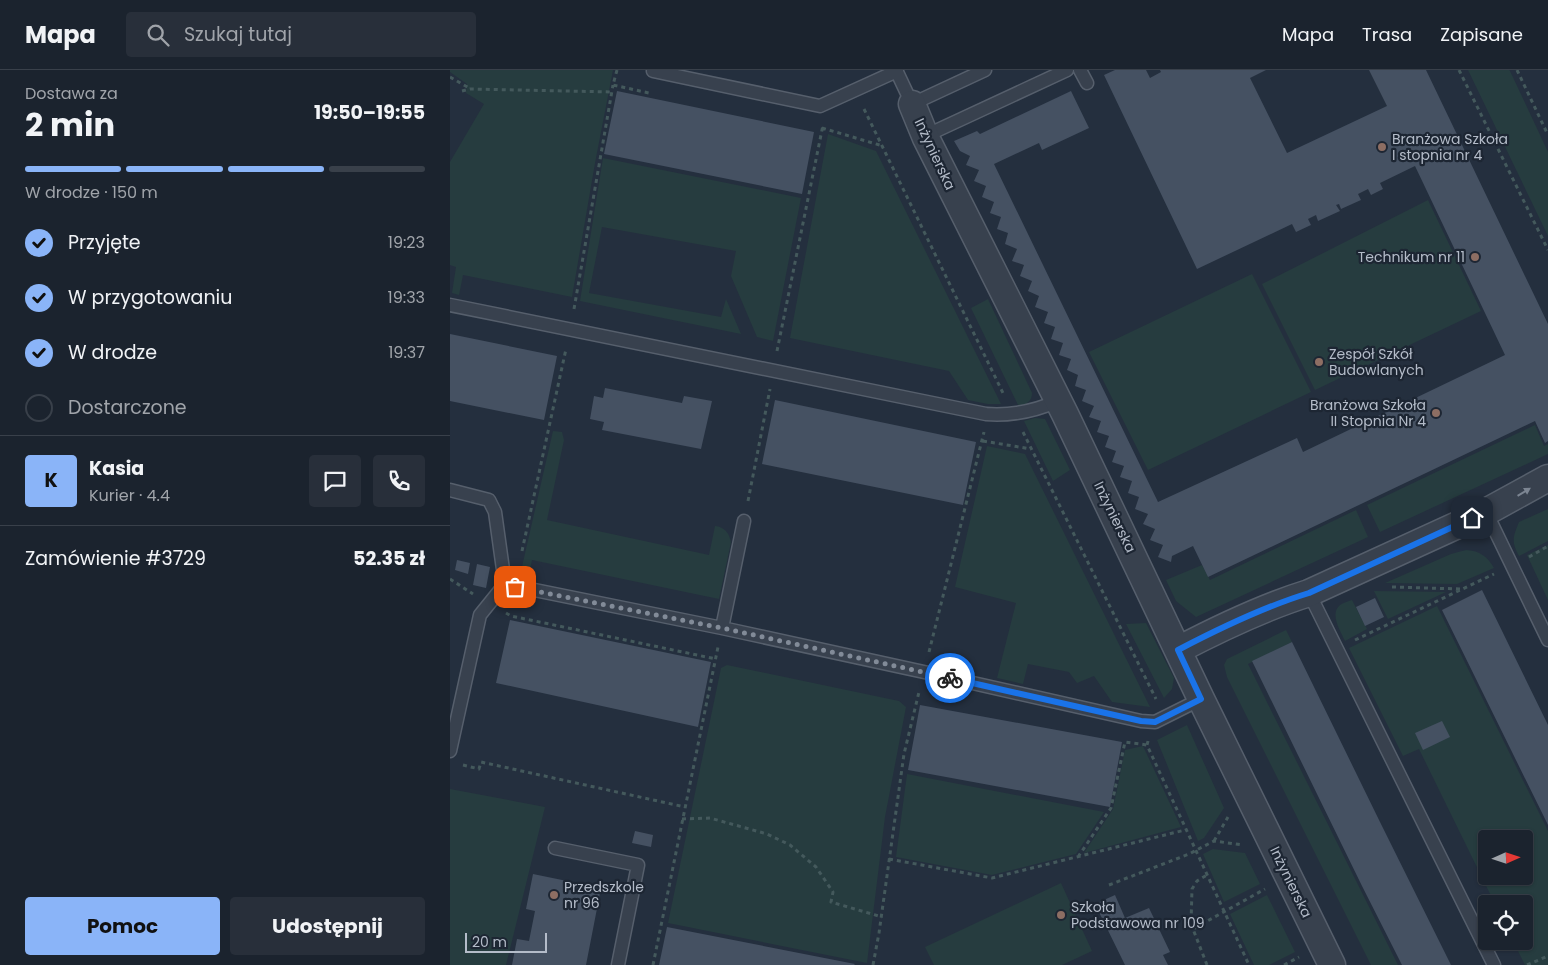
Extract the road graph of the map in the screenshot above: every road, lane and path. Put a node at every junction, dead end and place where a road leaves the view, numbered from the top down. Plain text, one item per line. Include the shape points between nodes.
1 (654, 70) edge
2 (896, 70) edge
3 (985, 70) edge
4 (1067, 70) edge
5 (1080, 70) edge
6 (1459, 70) edge
7 (1516, 70) edge
8 (450, 77) edge
9 (1086, 83) dead end
10 (470, 89) junction
11 (856, 89) junction
12 (462, 90) dead end
13 (612, 92) dead end
14 (912, 104) junction
15 (822, 128) dead end
16 (1548, 135) edge
17 (925, 136) junction
18 (1548, 250) edge
19 (450, 305) edge
20 (773, 370) junction
21 (1058, 401) junction
22 (1013, 414) junction
23 (983, 441) dead end
24 (1031, 449) junction
25 (1548, 478) edge
26 (450, 490) edge
27 (1486, 512) junction
28 (744, 521) joint
29 (1548, 546) edge
30 (1513, 565) junction
31 (450, 579) edge
32 (505, 584) junction
33 (1387, 586) dead end
34 (1461, 590) junction
35 (1309, 593) junction
36 (489, 604) junction
37 (722, 628) junction
38 (1548, 640) edge
39 (1336, 648) junction
40 (1178, 650) junction
41 (716, 659) junction
42 (1201, 699) junction
43 (1155, 722) junction
44 (1147, 745) junction
45 (450, 751) edge
46 (457, 764) dead end
47 (685, 807) junction
48 (1231, 812) dead end
49 (682, 819) junction
50 (1185, 830) junction
51 (1214, 842) junction
52 (1244, 845) dead end
53 (555, 848) dead end
54 (1196, 850) junction
55 (1078, 856) junction
56 (889, 859) dead end
57 (1207, 874) junction
58 (1109, 885) dead end
59 (1270, 886) dead end
60 (1224, 913) junction
61 (882, 917) dead end
62 (1193, 930) junction
63 (1304, 954) dead end
64 (1548, 956) edge
65 (618, 965) edge
66 (653, 965) edge
67 (1207, 965) edge
68 (1249, 965) edge
69 (1284, 965) edge
70 (1332, 965) edge
71 (1494, 965) edge
72 (1527, 965) edge

1 - 11 lane via 820,106
2 - 11 lane
2 - 14 lane, Inżynierska
3 - 14 lane
4 - 17 lane
5 - 9 lane
6 - 18 path
7 - 16 path
8 - 10 path
10 - 12 path
10 - 13 path
11 - 22 path
14 - 17 street, Inżynierska
15 - 20 path
17 - 21 street, Inżynierska
19 - 20 lane
20 - 22 lane via 986,414
20 - 28 path
21 - 22 lane
21 - 40 street, Inżynierska
22 - 24 path
23 - 24 path
24 - 43 path via 1158,703
27 -> 25 street
26 - 32 lane via 489,500 495,512
27 - 30 lane
27 - 35 street
28 - 37 lane
29 - 30 path
30 - 34 path
30 - 38 lane
31 - 36 path
32 - 36 lane
32 - 37 lane
33 - 34 path
34 - 39 path
35 - 39 lane
35 - 40 street via 1218,629
36 - 41 path via 511,616
36 - 45 lane via 480,615
37 - 41 path
37 - 43 lane
39 - 71 lane
40 - 42 street, Inżynierska
41 - 47 path
42 - 43 lane
42 - 70 street, Inżynierska
43 - 44 path
44 - 50 path
44 - 55 path via 1125,742 1111,808
46 - 47 path via 479,769 481,762
47 - 49 path
48 - 51 path
49 - 61 path via 710,818 767,834 790,845 816,867 833,892 831,902
49 - 66 path
50 - 54 path
50 - 55 path
51 - 52 path
51 - 54 path
53 - 65 lane via 638,865
54 - 57 path
54 - 58 path
55 - 56 path via 992,878
57 - 60 path
57 - 62 path via 1192,889
59 - 60 path
60 - 62 path
60 - 68 path
62 - 67 path
63 - 69 path
64 - 72 path

